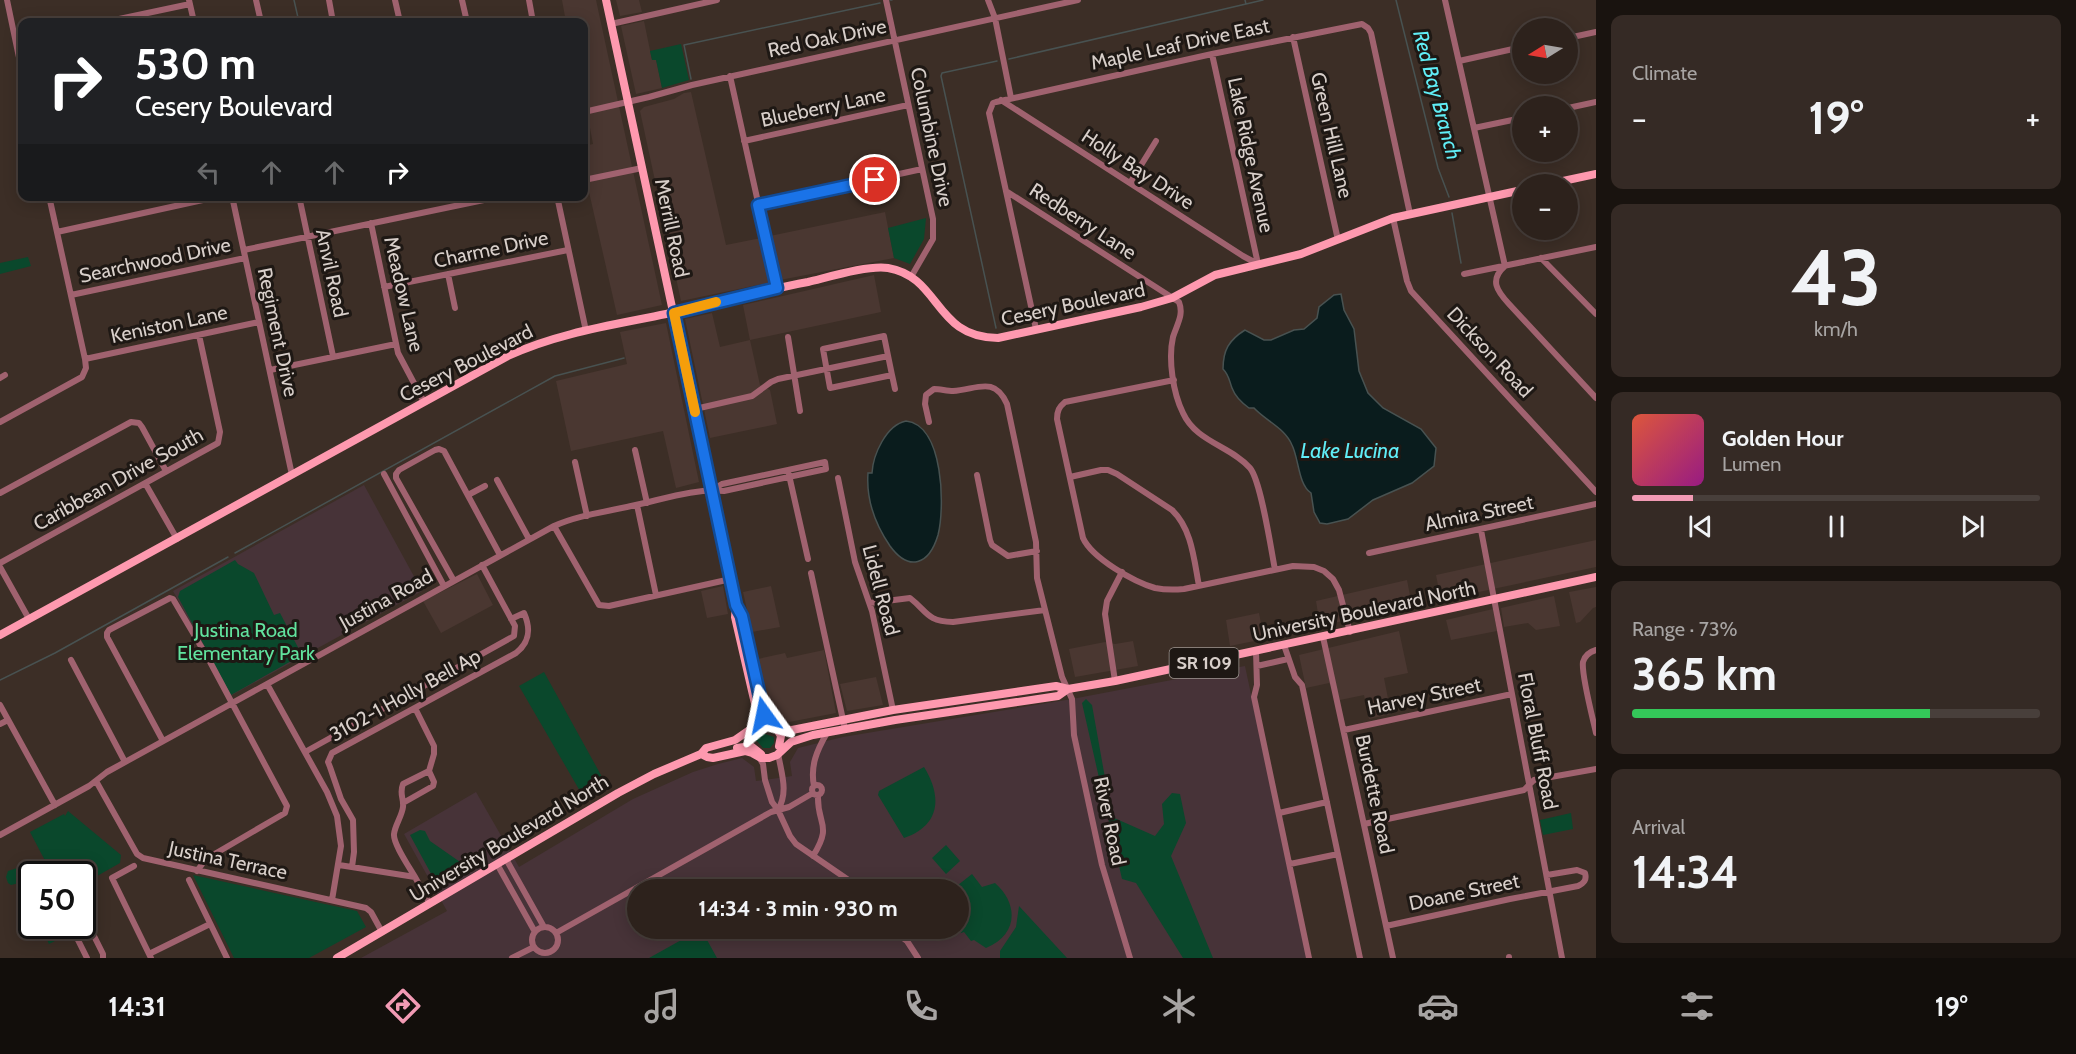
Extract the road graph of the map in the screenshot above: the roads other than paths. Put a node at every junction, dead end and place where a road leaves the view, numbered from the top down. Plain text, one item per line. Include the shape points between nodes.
1 (7, 0) edge
2 (256, 0) edge
3 (329, 0) edge
4 (395, 0) edge
5 (462, 0) edge
6 (529, 0) edge
7 (606, 0) edge
8 (717, 0) edge
9 (886, 0) edge
10 (988, 0) edge
11 (1078, 0) edge
12 (1445, 0) edge
13 (190, 2) edge
14 (1048, 3) edge
15 (122, 18) edge
16 (193, 18) edge
17 (260, 18) edge
18 (332, 18) edge
19 (399, 18) edge
20 (466, 18) edge
21 (532, 18) edge
22 (995, 18) junction
23 (611, 24) junction
24 (1596, 32) edge
25 (1578, 36) edge
26 (1293, 37) junction
27 (18, 38) edge
28 (894, 40) junction
29 (1512, 49) edge
30 (1212, 54) junction
31 (1459, 61) junction
32 (730, 76) junction
33 (1011, 98) junction
34 (1001, 100) junction
35 (1596, 102) edge
36 (628, 103) junction
37 (908, 105) junction
38 (1578, 106) edge
39 (588, 111) edge
40 (1512, 120) edge
41 (1474, 128) junction
42 (744, 141) junction
43 (1156, 141) dead end
44 (642, 168) junction
45 (922, 169) junction
46 (1596, 174) edge
47 (1578, 178) edge
48 (588, 179) edge
49 (1130, 183) junction
50 (1006, 191) junction
51 (1512, 192) edge
52 (1490, 197) junction
53 (50, 201) edge
54 (198, 201) edge
55 (233, 201) edge
56 (300, 201) edge
57 (479, 201) edge
58 (558, 201) edge
59 (758, 205) junction
60 (1410, 214) junction
61 (1393, 218) junction
62 (371, 224) junction
63 (57, 232) junction
64 (307, 236) junction
65 (1338, 240) junction
66 (1596, 247) edge
67 (244, 250) junction
68 (568, 250) junction
69 (245, 258) junction
70 (1542, 258) junction
71 (1258, 264) junction
72 (1505, 266) junction
73 (448, 274) junction
74 (1464, 274) dead end
75 (911, 277) junction
76 (384, 287) junction
77 (777, 288) junction
78 (71, 295) junction
79 (1172, 298) junction
80 (455, 308) dead end
81 (674, 313) junction
82 (1596, 314) edge
83 (259, 322) junction
84 (1036, 329) junction
85 (586, 331) junction
86 (199, 335) junction
87 (788, 337) dead end
88 (396, 344) junction
89 (333, 356) junction
90 (888, 356) junction
91 (85, 359) junction
92 (827, 369) junction
93 (270, 370) junction
94 (892, 375) junction
95 (794, 376) junction
96 (1174, 380) junction
97 (895, 389) dead end
98 (1596, 398) edge
99 (424, 402) junction
100 (695, 409) junction
101 (800, 411) dead end
102 (0, 422) edge
103 (929, 422) dead end
104 (635, 450) dead end
105 (575, 462) dead end
106 (788, 470) junction
107 (166, 471) junction
108 (384, 474) dead end
109 (292, 475) junction
110 (977, 475) dead end
111 (790, 477) junction
112 (1070, 477) junction
113 (838, 478) dead end
114 (497, 480) dead end
115 (146, 483) junction
116 (485, 486) dead end
117 (712, 490) junction
118 (1596, 492) edge
119 (0, 493) edge
120 (468, 495) junction
121 (647, 503) junction
122 (1596, 504) edge
123 (637, 505) junction
124 (587, 516) junction
125 (554, 526) junction
126 (1481, 530) junction
127 (177, 538) junction
128 (529, 539) junction
129 (1037, 551) junction
130 (1369, 553) dead end
131 (500, 555) junction
132 (808, 559) dead end
133 (0, 565) edge
134 (482, 565) junction
135 (1275, 570) junction
136 (1122, 572) junction
137 (811, 573) dead end
138 (1596, 577) edge
139 (731, 579) junction
140 (454, 581) junction
141 (444, 586) junction
142 (1199, 586) junction
143 (656, 596) junction
144 (1495, 599) junction
145 (870, 603) junction
146 (736, 605) junction
147 (1045, 610) junction
148 (29, 619) junction
149 (512, 619) junction
150 (1350, 632) junction
151 (0, 635) edge
152 (1323, 637) junction
153 (1284, 645) junction
154 (1596, 650) edge
155 (1256, 651) junction
156 (1288, 659) junction
157 (71, 660) dead end
158 (1257, 666) junction
159 (1115, 681) junction
160 (267, 684) junction
161 (1068, 689) junction
162 (1512, 694) junction
163 (974, 698) junction
164 (231, 704) junction
165 (0, 705) edge
166 (415, 708) junction
167 (975, 708) junction
168 (893, 710) junction
169 (1594, 713) edge
170 (843, 719) junction
171 (8, 720) junction
172 (0, 724) edge
173 (755, 729) junction
174 (776, 729) junction
175 (845, 729) junction
176 (1344, 730) junction
177 (1596, 731) edge
178 (827, 732) junction
179 (163, 741) junction
180 (778, 750) junction
181 (305, 752) junction
182 (754, 752) junction
183 (704, 756) junction
184 (125, 762) junction
185 (1596, 769) edge
186 (429, 771) junction
187 (96, 781) junction
188 (1529, 785) junction
189 (815, 792) junction
190 (1327, 802) junction
191 (403, 803) junction
192 (55, 805) junction
193 (778, 810) junction
194 (1279, 813) junction
195 (1364, 824) junction
196 (0, 834) edge
197 (1338, 854) junction
198 (813, 856) junction
199 (506, 859) junction
200 (497, 864) junction
201 (1290, 864) junction
202 (339, 865) junction
203 (134, 866) dead end
204 (352, 867) junction
205 (197, 871) junction
206 (1547, 875) junction
207 (415, 877) junction
208 (848, 879) edge
209 (189, 880) dead end
210 (1550, 891) junction
211 (528, 899) junction
212 (332, 900) junction
213 (430, 904) junction
214 (520, 905) junction
215 (210, 924) junction
216 (1386, 926) junction
217 (544, 927) junction
218 (382, 932) junction
219 (536, 932) junction
220 (556, 933) junction
221 (78, 939) edge
222 (96, 939) edge
223 (904, 939) edge
224 (534, 947) junction
225 (150, 956) edge
226 (87, 958) edge
227 (103, 958) edge
228 (227, 958) edge
229 (337, 958) edge
230 (512, 958) edge
231 (918, 958) edge
232 (1130, 958) edge
233 (1309, 958) edge
234 (1360, 958) edge
235 (1393, 958) edge
236 (1562, 958) edge

1 - 27 street
2 - 17 street
3 - 18 street
4 - 19 street
5 - 20 street
6 - 21 street
7 - 23 main road, Merrill Road
8 - 23 street
9 - 28 street, Columbine Drive
10 - 22 street
11 - 14 street, Red Oak Drive
12 - 31 street
13 - 15 street
13 - 16 street
14 - 22 street, Red Oak Drive
22 - 28 street, Red Oak Drive
22 - 33 street
23 - 36 main road, Merrill Road
24 - 25 street
26 - 30 street, Maple Leaf Drive East
26 - 60 street, Maple Leaf Drive East via 1356,24 1365,25 1371,33
26 - 65 street, Green Hill Lane
28 - 32 street, Red Oak Drive
28 - 37 street, Columbine Drive
29 - 31 street
30 - 33 street, Maple Leaf Drive East
30 - 71 street, Lake Ridge Avenue
31 - 41 street
32 - 36 street, Red Oak Drive
32 - 42 street
33 - 34 street, Maple Leaf Drive East
34 - 49 street, Holly Bay Drive
34 - 50 street via 993,103 989,113
35 - 38 street
36 - 39 street, Red Oak Drive
36 - 44 main road, Merrill Road
37 - 42 street, Blueberry Lane
37 - 45 street, Columbine Drive
40 - 41 street
41 - 52 street
42 - 59 street
43 - 49 street
44 - 48 street
44 - 81 main road, Merrill Road
45 - 59 street
45 - 75 street, Columbine Drive via 933,239
46 - 47 main road
49 - 71 street, Holly Bay Drive
50 - 79 street, Redberry Lane
50 - 84 street
51 - 52 main road, Cesery Boulevard
52 - 60 main road, Cesery Boulevard
52 - 72 street
53 - 63 street
54 - 63 street
55 - 67 street, Regiment Drive
56 - 64 street, Anvil Road
57 - 62 street, Searchwood Drive
58 - 68 street
59 - 77 street
60 - 61 main road, Cesery Boulevard
61 - 65 main road, Cesery Boulevard
61 - 118 street, Dickson Road via 1411,291
62 - 64 street, Searchwood Drive
62 - 76 street, Meadow Lane
63 - 78 street
64 - 67 street, Searchwood Drive
64 - 89 street, Anvil Road
65 - 71 main road, Cesery Boulevard
66 - 70 street
67 - 69 street, Regiment Drive
68 - 73 street, Charme Drive
68 - 85 street
69 - 78 street, Searchwood Drive
69 - 83 street, Regiment Drive
70 - 72 street
70 - 82 street
71 - 79 main road, Cesery Boulevard via 1215,275
72 - 74 street
72 - 98 street via 1496,277 1498,293
73 - 76 street, Charme Drive
73 - 80 street
75 - 77 main road, Cesery Boulevard via 880,268
75 - 84 main road, Cesery Boulevard via 949,320 966,332 998,338
76 - 88 street, Meadow Lane
77 - 81 main road, Cesery Boulevard
78 - 91 street
79 - 84 main road, Cesery Boulevard
79 - 96 street via 1182,309 1172,348
81 - 85 main road, Cesery Boulevard
81 - 100 main road, Merrill Road
83 - 86 street, Keniston Lane
83 - 93 street, Regiment Drive
85 - 99 main road, Cesery Boulevard via 520,351
86 - 91 street, Keniston Lane
86 - 107 street, Caribbean Drive South via 220,440
87 - 95 street
88 - 89 street
88 - 99 street, Meadow Lane via 402,364
89 - 93 street
90 - 92 street
90 - 92 street via 884,336 823,349
90 - 94 street
91 - 102 street via 82,377
92 - 94 street via 830,388
92 - 95 street
93 - 109 street, Regiment Drive
94 - 97 street
95 - 100 street via 771,382 752,396
95 - 101 street
96 - 112 street via 1060,406 1057,419
96 - 135 street via 1189,424 1243,462 1256,477
99 - 109 main road, Cesery Boulevard
100 - 117 main road, Merrill Road
103 - 129 street, River Road via 926,395 934,389 954,391 981,386 998,390 1004,396
104 - 121 street
105 - 124 street
106 - 111 street
106 - 111 street via 825,462 826,469
106 - 117 street via 722,484
107 - 115 street, Caribbean Drive South
107 - 119 street via 142,427 135,422 126,423
108 - 141 street
109 - 127 main road, Cesery Boulevard
110 - 129 street via 992,545 1008,556
111 - 117 street
111 - 132 street
112 - 136 street via 1087,546
112 - 142 street via 1108,470 1172,510 1186,528
113 - 145 street, Lidell Road via 855,562
114 - 128 street
115 - 127 street
115 - 133 street, Caribbean Drive South
116 - 120 street
117 - 121 street, Justina Road
117 - 139 main road, Merrill Road
120 - 131 street
120 - 140 street via 444,451 439,449 396,474
121 - 123 street, Justina Road
122 - 126 street, Almira Street
123 - 124 street, Justina Road
123 - 143 street
124 - 125 street, Justina Road
125 - 128 street, Justina Road
125 - 143 street via 599,605
126 - 130 street, Almira Street
126 - 144 street, Floral Bluff Road
127 - 148 main road, Cesery Boulevard
128 - 131 street, Justina Road
129 - 147 street, River Road via 1037,578
131 - 134 street, Justina Road
133 - 148 street
134 - 140 street, Justina Road
134 - 149 street
135 - 142 street
135 - 150 street via 1304,566 1324,571 1339,590
136 - 142 street via 1158,589
136 - 159 street via 1107,601 1105,614
137 - 170 street
138 - 144 main road, University Boulevard North / SR 109
139 - 143 street
139 - 146 main road, Merrill Road
140 - 141 street, Justina Road
141 - 160 street, Justina Road
144 - 150 main road, University Boulevard North / SR 109
144 - 162 street, Floral Bluff Road
145 - 147 street via 910,598 926,615 953,622
145 - 168 street, Lidell Road
146 - 173 main road, Merrill Road via 735,617 756,712
146 - 174 main road, Merrill Road via 742,616 763,710
147 - 161 street, River Road
148 - 151 main road, Cesery Boulevard
149 - 166 street, 3102-1 Holly Bell Ap via 524,613 527,619 529,634 522,648
149 - 181 street via 516,631 510,640
150 - 152 main road, University Boulevard North / SR 109
152 - 153 main road, University Boulevard North / SR 109
152 - 176 street, Burdette Road
153 - 155 main road, University Boulevard North / SR 109
153 - 156 street
154 - 169 street via 1585,657 1583,668
155 - 158 street
155 - 159 main road, University Boulevard North / SR 109
156 - 158 street
156 - 190 street via 1302,685
157 - 184 street
158 - 194 street via 1254,697
159 - 161 main road, University Boulevard North / SR 109
160 - 164 street, Justina Road
160 - 181 street
161 - 163 main road, University Boulevard North / SR 109 via 1056,686
161 - 167 main road, University Boulevard North / SR 109 via 1058,696
161 - 232 street, River Road via 1102,865
162 - 176 street, Harvey Street
162 - 188 street, Floral Bluff Road
163 - 167 main road
163 - 168 main road, University Boulevard North / SR 109
164 - 179 street, Justina Road
164 - 179 street via 173,599 167,598 106,633
164 - 205 street via 287,806 285,813 206,858
165 - 171 street
166 - 186 street via 434,746
166 - 204 street, 3102-1 Holly Bell Ap via 330,757 337,790 353,820
167 - 175 main road, University Boulevard North / SR 109
168 - 170 main road, University Boulevard North / SR 109
169 - 177 street
170 - 174 main road, University Boulevard North / SR 109 via 792,730
170 - 175 street
171 - 172 street
171 - 192 street
173 - 174 main road, SR 109
173 - 182 main road
173 - 183 main road, University Boulevard North / SR 109 via 742,739 706,748
174 - 180 main road via 781,740
175 - 178 main road, University Boulevard North / SR 109
176 - 195 street, Burdette Road
178 - 180 main road, University Boulevard North / SR 109 via 792,737
178 - 189 street via 814,758
179 - 184 street, Justina Road
180 - 182 main road, SR 109
180 - 182 main road, University Boulevard North / SR 109 via 767,759
180 - 193 street via 784,801
181 - 202 street via 337,816
182 - 183 main road, University Boulevard North / SR 109
182 - 193 street via 763,764 768,792
183 - 199 main road, University Boulevard North / SR 109 via 647,777
184 - 187 street, Justina Road
185 - 188 street via 1534,780
186 - 191 street via 404,784 400,792
186 - 191 street via 433,786
187 - 192 street, Justina Road
187 - 205 street, Justina Terrace via 137,854
188 - 195 street via 1524,790
188 - 206 street, Floral Bluff Road
189 - 193 street
189 - 198 street via 824,833
190 - 194 street
190 - 197 street
191 - 207 street via 394,835
192 - 196 street, Justina Road
193 - 198 street via 796,844
193 - 220 street
194 - 201 street
195 - 216 street, Burdette Road
197 - 201 street
197 - 234 street
198 - 208 street
199 - 200 main road, University Boulevard North / SR 109
199 - 211 street
200 - 213 main road, University Boulevard North / SR 109
200 - 214 street
201 - 233 street
202 - 204 street
202 - 212 street
203 - 225 street via 112,878
204 - 207 street
205 - 212 street, Justina Terrace
206 - 210 street, Floral Bluff Road
206 - 210 street, Doane Street via 1577,870 1586,875 1585,882 1578,886
207 - 213 street
209 - 215 street
210 - 216 street, Doane Street
210 - 236 street, Floral Bluff Road
211 - 214 street
211 - 217 street
212 - 218 street, Justina Terrace via 366,908
213 - 218 main road, University Boulevard North / SR 109
214 - 219 street
215 - 225 street
215 - 228 street
216 - 235 street, Burdette Road
217 - 219 street
217 - 220 street
218 - 229 main road, University Boulevard North / SR 109
219 - 224 street via 532,939
220 - 224 street via 558,945 552,951 544,953
221 - 226 street
222 - 227 street
223 - 231 street
224 - 230 street

